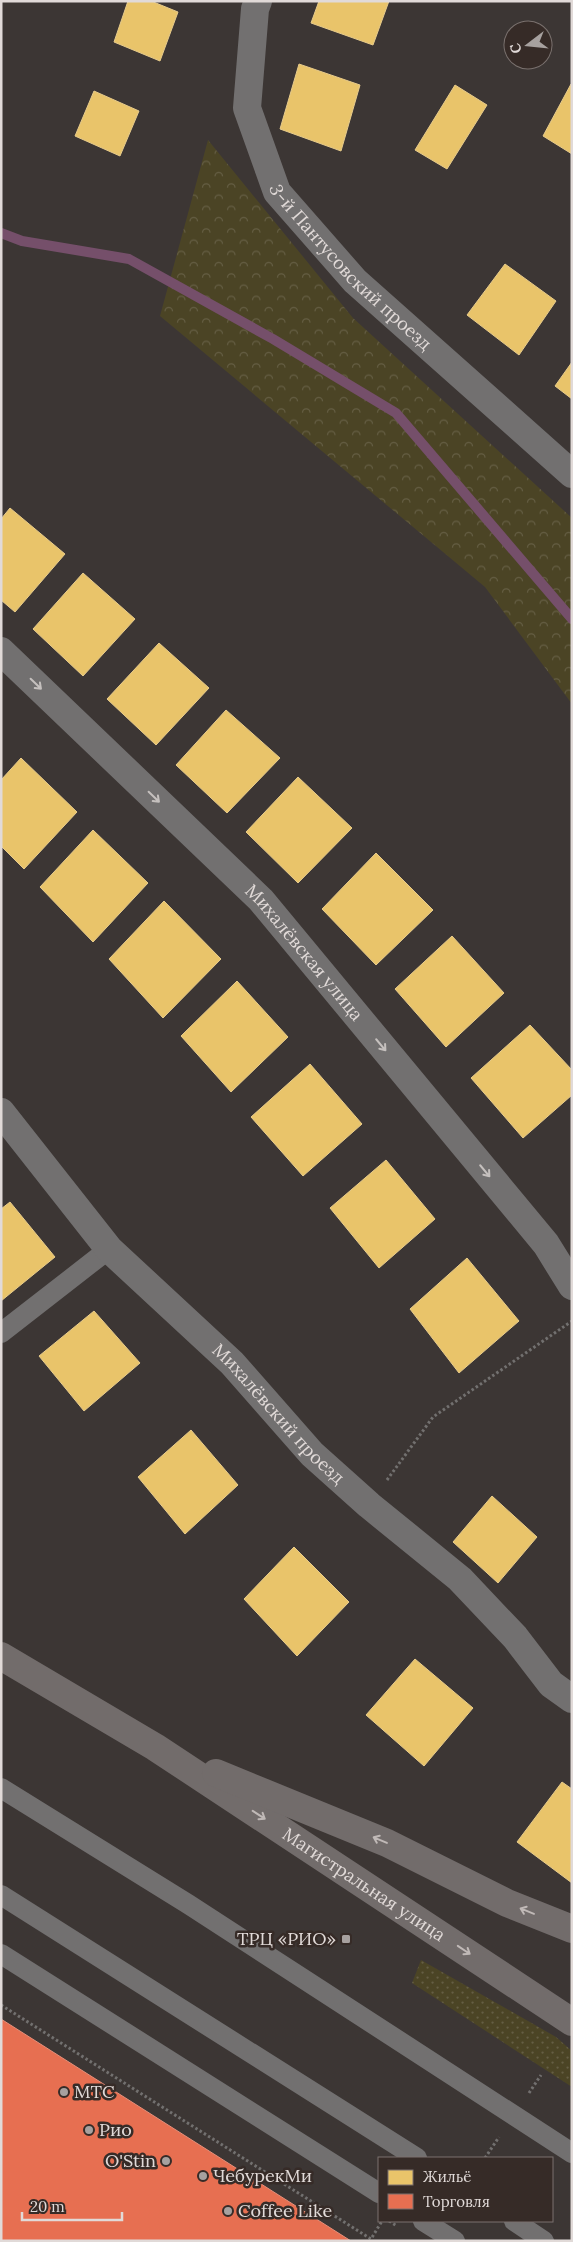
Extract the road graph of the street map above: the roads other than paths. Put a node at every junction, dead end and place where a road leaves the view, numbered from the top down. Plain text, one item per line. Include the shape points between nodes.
1 (258, 1) edge
2 (572, 474) edge
3 (1, 651) edge
4 (1, 1112) edge
5 (109, 1249) junction
6 (572, 1286) edge
7 (1, 1333) edge
8 (1, 1656) edge
9 (572, 1699) edge
10 (155, 1747) junction
11 (1, 1788) edge
12 (1, 1895) edge
13 (572, 1929) edge
14 (1, 1954) edge
15 (572, 2022) edge
16 (572, 2153) edge
17 (415, 2157) edge
18 (378, 2192) edge
19 (425, 2222) edge
20 (516, 2222) edge
21 (455, 2241) edge
22 (544, 2241) edge

1 - 2 street, 3-й Пантусовский проезд via 247,108 277,192 355,281
3 -> 6 street, Михалёвская улица via 261,900 546,1244
4 - 5 street, Михалёвский проезд
5 - 7 lane
5 - 9 street, Михалёвский проезд via 232,1363 312,1454 460,1579 515,1636 551,1684
8 - 10 highway, Магистральная улица
13 -> 10 highway, Магистральная улица via 507,1902 387,1843
10 -> 15 highway, Магистральная улица
11 - 16 lane via 188,1904
12 - 17 lane
14 - 18 lane
19 - 21 lane
20 - 22 lane

